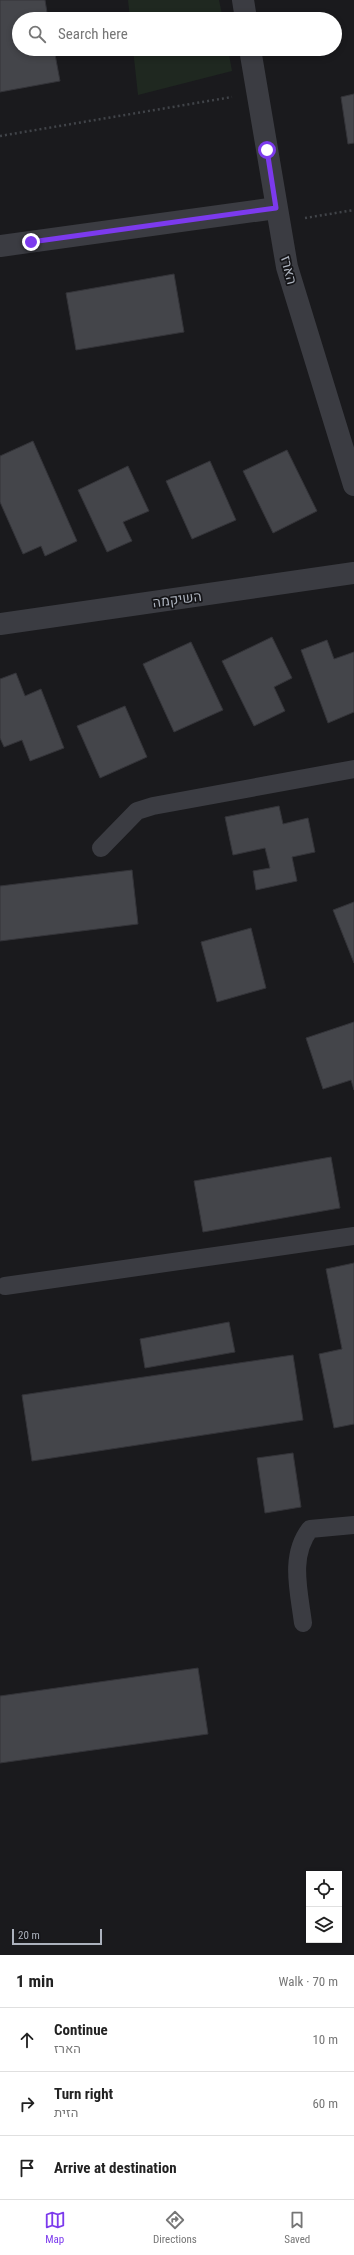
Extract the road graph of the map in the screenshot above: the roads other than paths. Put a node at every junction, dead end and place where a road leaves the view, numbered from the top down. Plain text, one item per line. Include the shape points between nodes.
1 (243, 0) edge
2 (245, 12) edge
3 (251, 56) edge
4 (277, 215) junction
5 (0, 246) edge
6 (354, 485) edge
7 (354, 573) edge
8 (0, 624) edge
9 (354, 769) edge
10 (101, 848) dead end
11 (354, 1236) edge
12 (5, 1286) dead end
13 (354, 1525) edge
14 (303, 1623) dead end

1 - 2 street
3 - 4 street, הארז
4 - 5 street
4 - 6 street, הארז via 287,267
7 - 8 street, השיקמה
9 - 10 lane via 153,806 137,811
11 - 12 lane
13 - 14 lane via 310,1529 301,1540 296,1562

